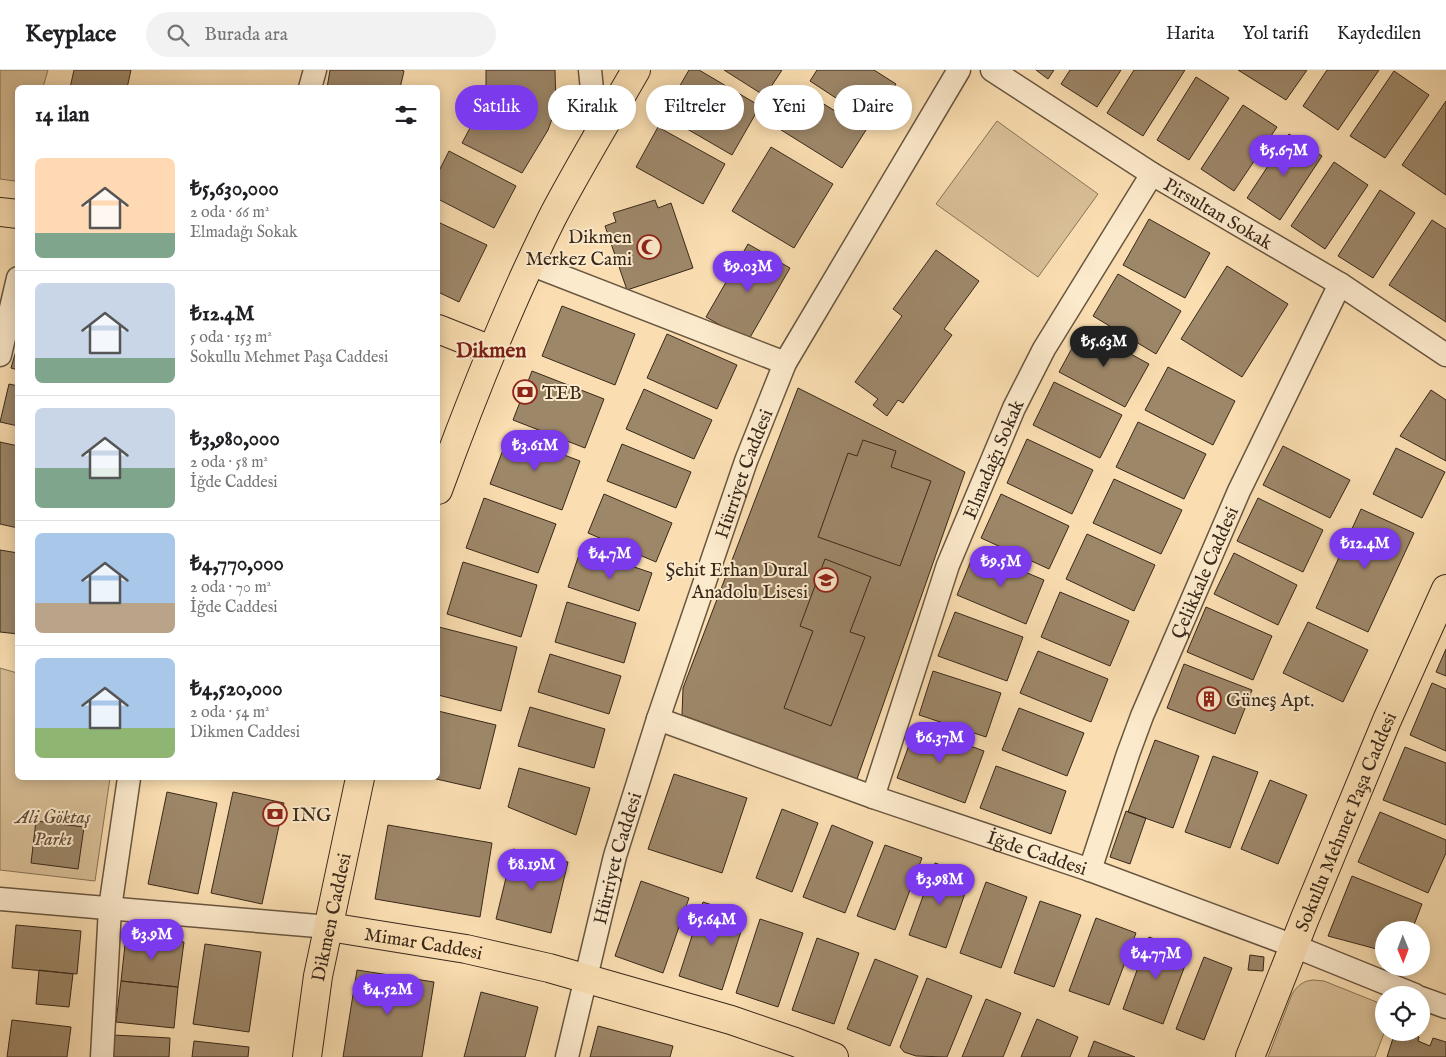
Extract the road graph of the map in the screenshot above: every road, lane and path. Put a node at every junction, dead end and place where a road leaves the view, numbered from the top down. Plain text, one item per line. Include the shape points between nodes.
1 (314, 70) edge
2 (590, 70) edge
3 (636, 70) edge
4 (959, 70) edge
5 (992, 70) edge
6 (311, 85) edge
7 (597, 139) junction
8 (1152, 174) junction
9 (0, 212) edge
10 (15, 214) edge
11 (530, 264) junction
12 (1340, 284) junction
13 (15, 291) edge
14 (440, 330) edge
15 (491, 350) junction
16 (0, 355) edge
17 (1446, 355) edge
18 (785, 363) junction
19 (440, 485) edge
20 (1446, 589) edge
21 (658, 719) junction
22 (129, 780) edge
23 (360, 780) edge
24 (873, 797) junction
25 (1090, 870) junction
26 (0, 899) edge
27 (110, 908) junction
28 (328, 927) junction
29 (1294, 946) junction
30 (587, 977) junction
31 (1393, 986) edge
32 (1430, 1001) edge
33 (1446, 1007) edge
34 (102, 1057) edge
35 (307, 1057) edge
36 (567, 1057) edge
37 (834, 1057) edge
38 (1250, 1057) edge

1 - 6 street
2 - 7 street
3 - 7 main road
4 - 18 street, Hürriyet Caddesi
5 - 8 street, Pirsultan Sokak
7 - 11 main road
8 - 12 street, Pirsultan Sokak
8 - 24 street, Elmadağı Sokak via 1044,349 1014,408 946,573
9 - 10 main road
11 - 15 main road
11 - 18 street
12 - 17 street, Pirsultan Sokak
12 - 25 street, Çelikkale Caddesi via 1239,491 1142,716
13 - 16 street
14 - 15 main road
15 - 19 main road
18 - 21 street, Hürriyet Caddesi via 746,461
20 - 29 main road, Sokullu Mehmet Paşa Caddesi via 1387,720
21 - 24 street, İğde Caddesi
21 - 30 street, Hürriyet Caddesi via 616,856
22 - 27 street
23 - 28 main road, Dikmen Caddesi
24 - 25 street, İğde Caddesi
25 - 29 street, İğde Caddesi
26 - 27 street, Mimar Caddesi
27 - 28 street, Mimar Caddesi
27 - 34 street
28 - 30 main road, Mimar Caddesi via 466,949
28 - 35 main road, Dikmen Caddesi
29 - 31 street, İğde Caddesi
29 - 38 main road, Sokullu Mehmet Paşa Caddesi
30 - 36 street, Hürriyet Caddesi
30 - 37 main road, Mimar Caddesi via 732,1020
32 - 33 street

